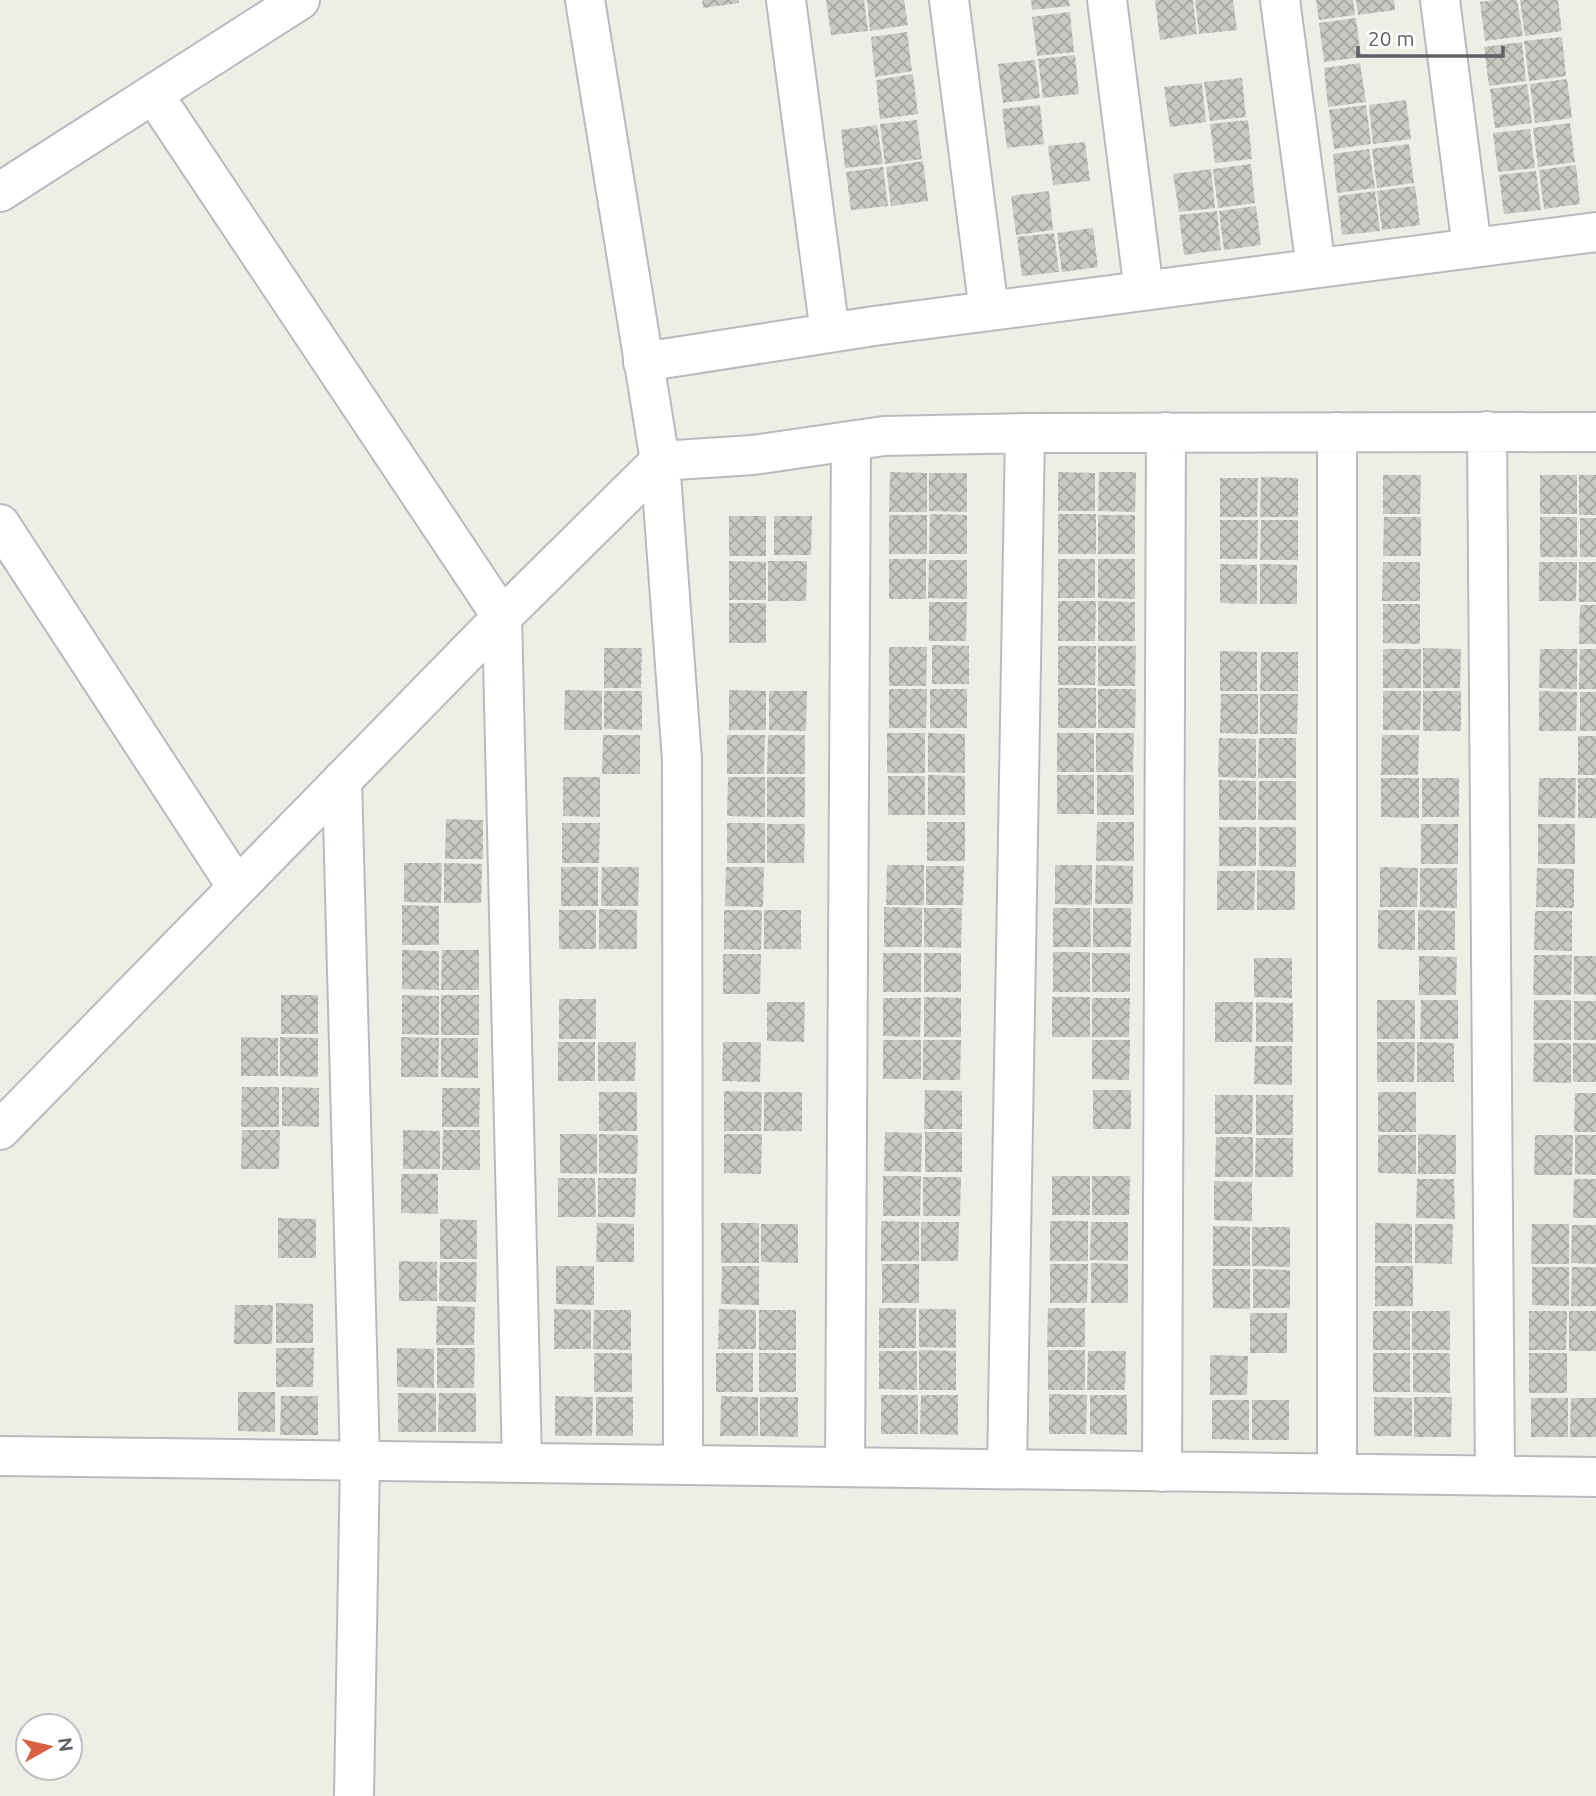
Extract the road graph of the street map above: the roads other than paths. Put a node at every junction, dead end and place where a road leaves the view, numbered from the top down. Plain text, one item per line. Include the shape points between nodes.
1 (300, 0) edge
2 (585, 0) edge
3 (786, 0) edge
4 (949, 0) edge
5 (1107, 0) edge
6 (1280, 0) edge
7 (1440, 0) edge
8 (154, 95) junction
9 (0, 192) edge
10 (1596, 232) edge
11 (1472, 248) junction
12 (1316, 268) junction
13 (1144, 291) junction
14 (989, 311) junction
15 (830, 333) junction
16 (643, 362) junction
17 (1487, 431) junction
18 (1166, 432) junction
19 (1337, 432) junction
20 (1596, 432) edge
21 (1025, 433) junction
22 (851, 441) junction
23 (660, 461) junction
24 (0, 524) edge
25 (502, 617) junction
26 (342, 780) junction
27 (237, 887) junction
28 (0, 1129) edge
29 (0, 1456) edge
30 (360, 1461) junction
31 (522, 1463) junction
32 (683, 1465) junction
33 (845, 1467) junction
34 (1007, 1469) junction
35 (1162, 1472) junction
36 (1338, 1474) junction
37 (1495, 1476) junction
38 (1596, 1477) edge
39 (354, 1796) edge

1 - 8 street
2 - 16 street
3 - 15 street
4 - 14 street
5 - 13 street
6 - 12 street
7 - 11 street
8 - 9 street
8 - 25 street
10 - 11 street
11 - 12 street
12 - 13 street
13 - 14 street
14 - 15 street
15 - 16 street
16 - 23 street
17 - 19 street
17 - 20 street
17 - 37 street
18 - 19 street
18 - 21 street
18 - 35 street
19 - 36 street
21 - 22 street
21 - 34 street
22 - 23 street via 754,455
22 - 33 street
23 - 25 street
23 - 32 street via 682,760
24 - 27 street
25 - 26 street
25 - 31 street
26 - 27 street
26 - 30 street
27 - 28 street
29 - 30 street
30 - 31 street
30 - 39 street
31 - 32 street
32 - 33 street
33 - 34 street
34 - 35 street
35 - 36 street
36 - 37 street
37 - 38 street

